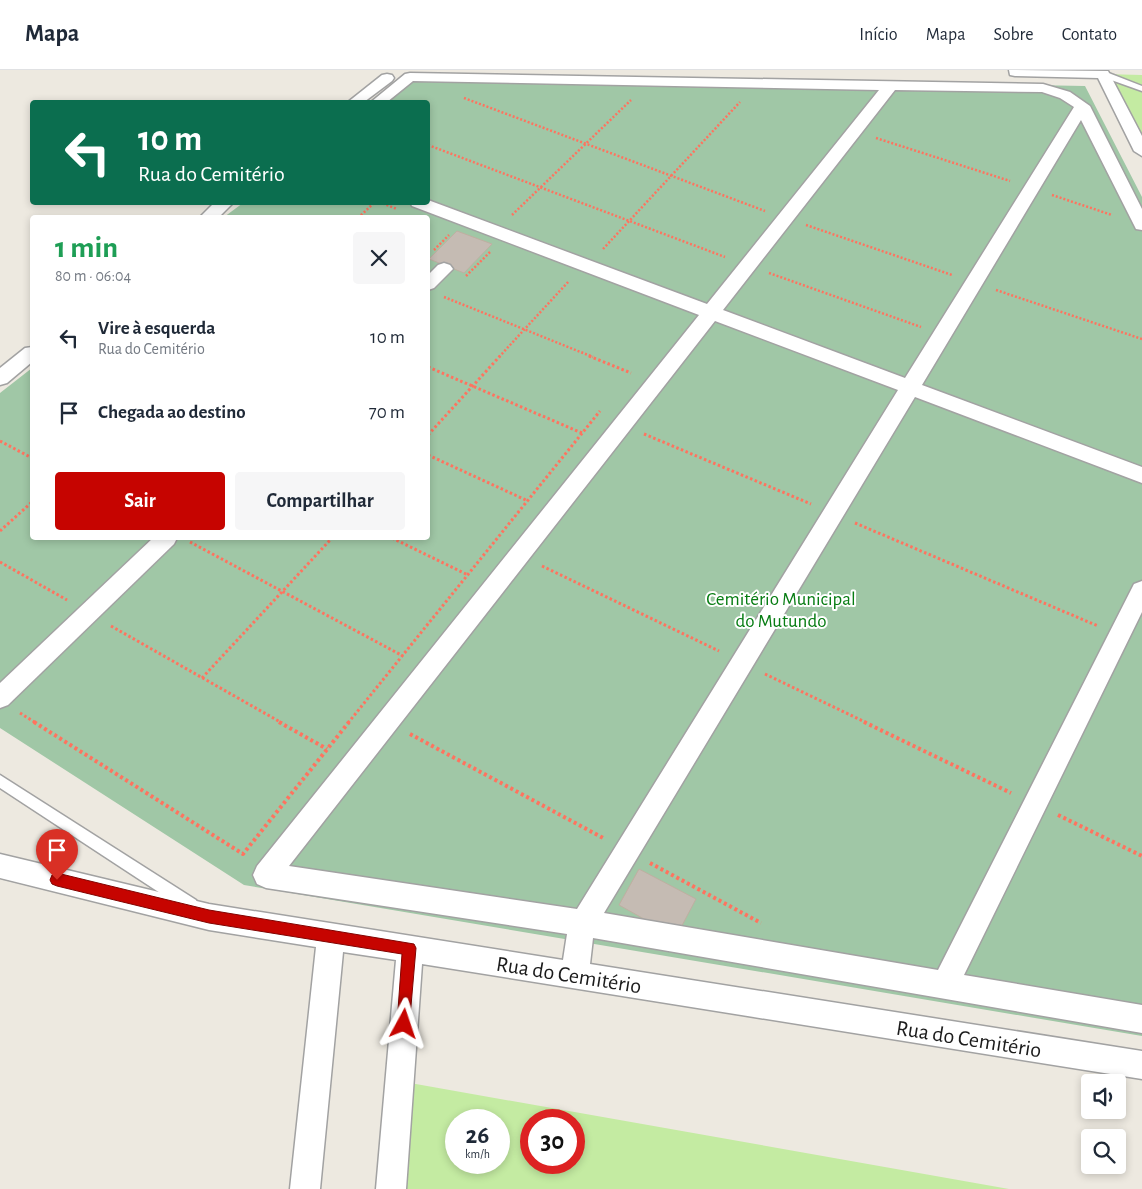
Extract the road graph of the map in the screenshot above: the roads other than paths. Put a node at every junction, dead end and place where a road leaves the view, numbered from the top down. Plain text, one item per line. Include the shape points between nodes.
1 (401, 70) edge
2 (1004, 72) dead end
3 (1103, 74) junction
4 (890, 86) junction
5 (1142, 89) edge
6 (359, 100) edge
7 (381, 100) edge
8 (1082, 106) junction
9 (1142, 151) edge
10 (222, 205) edge
11 (424, 205) edge
12 (211, 215) edge
13 (1142, 225) edge
14 (444, 268) road end
15 (432, 289) edge
16 (710, 313) junction
17 (30, 355) edge
18 (0, 378) edge
19 (910, 388) junction
20 (1142, 475) edge
21 (164, 540) edge
22 (1142, 590) edge
23 (8, 705) edge
24 (0, 781) edge
25 (0, 866) edge
26 (209, 917) junction
27 (581, 932) junction
28 (331, 936) junction
29 (410, 948) junction
30 (575, 975) junction
31 (945, 985) junction
32 (1142, 1019) edge
33 (1142, 1065) edge
34 (305, 1189) edge
35 (391, 1189) edge

1 - 6 street
2 - 3 street
3 - 5 lane
3 - 9 street
4 - 7 street via 410,77
4 - 8 street via 1043,88 1065,95
4 - 16 street
8 - 13 street
8 - 19 street
10 - 12 street
11 - 16 street via 495,239 580,272
14 - 15 street
16 - 19 street
16 - 27 street via 266,875
17 - 18 street
19 - 20 street
19 - 27 street
21 - 23 street via 88,613
22 - 31 street
24 - 26 lane
25 - 26 street, Rua do Cemitério
26 - 28 street, Rua do Cemitério
27 - 30 street
27 - 31 street
28 - 29 street, Rua do Cemitério
28 - 34 street
29 - 30 street, Rua do Cemitério
29 - 35 street
30 - 33 street, Rua do Cemitério
31 - 32 street

